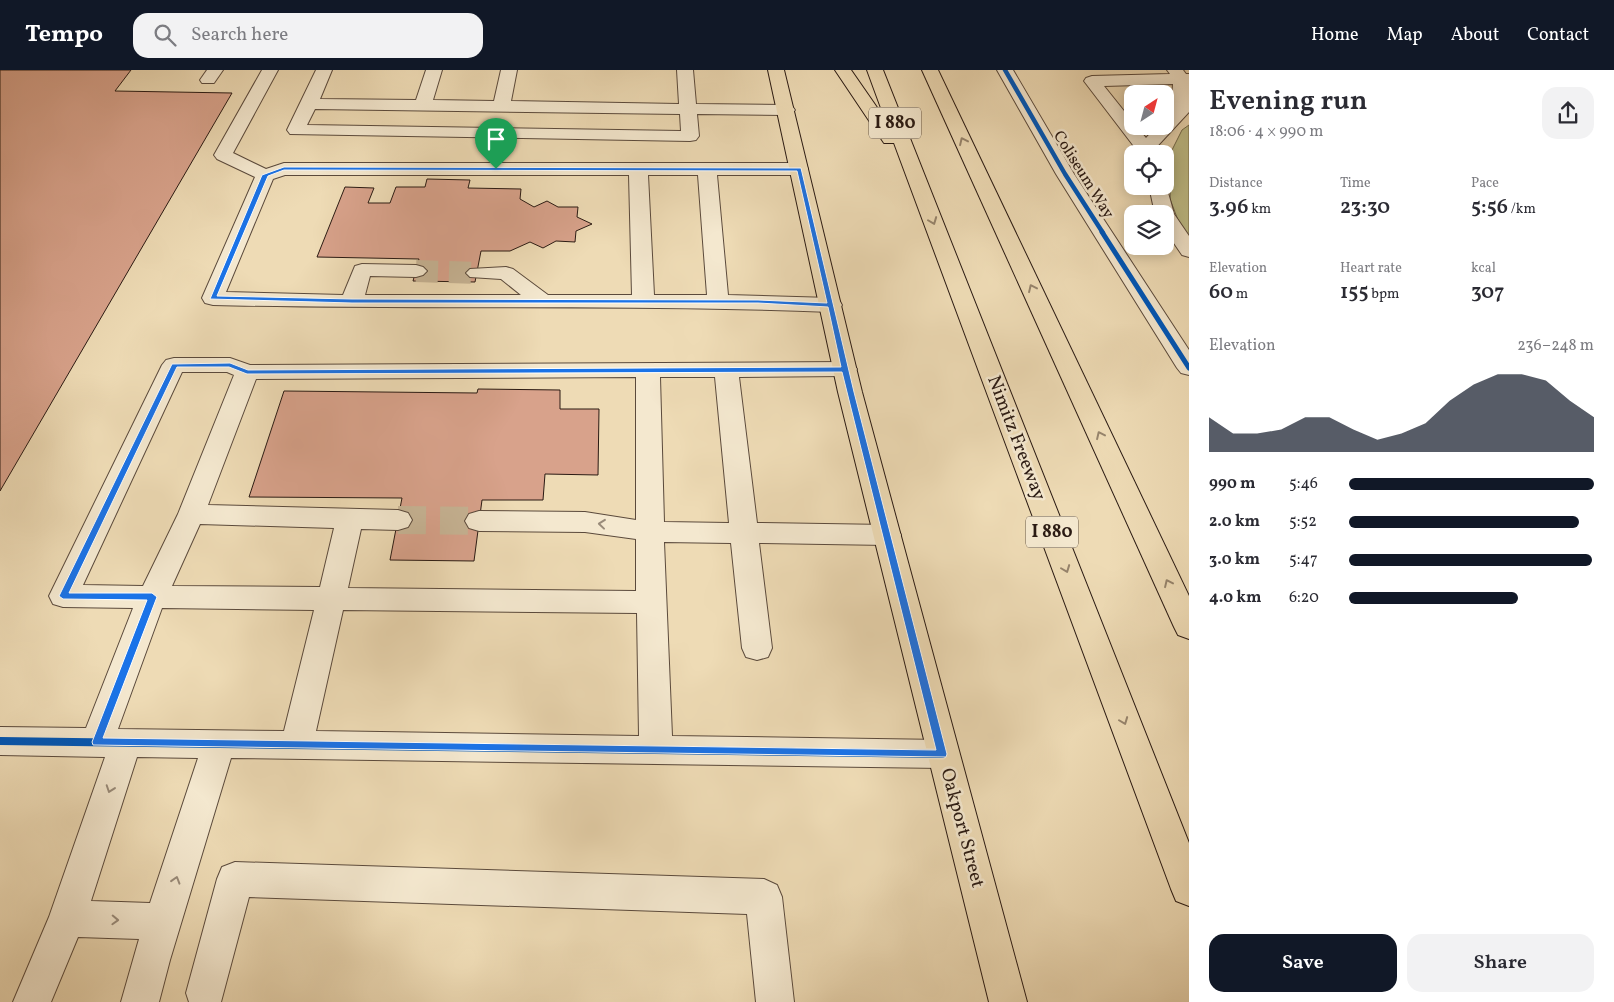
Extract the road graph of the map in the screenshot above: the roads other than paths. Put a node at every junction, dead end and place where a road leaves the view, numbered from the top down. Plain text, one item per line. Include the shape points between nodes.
1 (270, 70) edge
2 (324, 70) edge
3 (434, 70) edge
4 (509, 70) edge
5 (685, 70) edge
6 (776, 70) edge
7 (843, 70) edge
8 (876, 70) edge
9 (930, 70) edge
10 (1014, 75) edge
11 (1182, 76) edge
12 (309, 104) junction
13 (423, 105) junction
14 (502, 106) junction
15 (688, 109) junction
16 (786, 110) junction
17 (1141, 145) edge
18 (1151, 145) edge
19 (638, 169) junction
20 (707, 169) junction
21 (799, 169) junction
22 (265, 175) junction
23 (916, 176) junction
24 (1174, 228) edge
25 (1189, 251) edge
26 (416, 271) tunnel mouth
27 (477, 273) tunnel mouth
28 (352, 301) junction
29 (718, 301) junction
30 (542, 302) junction
31 (643, 302) junction
32 (831, 305) junction
33 (1189, 368) edge
34 (845, 369) junction
35 (726, 370) junction
36 (648, 371) junction
37 (247, 372) junction
38 (191, 514) junction
39 (350, 518) junction
40 (398, 520) tunnel mouth
41 (479, 521) tunnel mouth
42 (650, 532) junction
43 (744, 533) junction
44 (887, 535) junction
45 (152, 597) junction
46 (330, 598) junction
47 (651, 602) junction
48 (1189, 627) edge
49 (757, 648) dead end
50 (0, 741) edge
51 (111, 742) junction
52 (219, 743) junction
53 (296, 745) junction
54 (656, 750) junction
55 (942, 754) junction
56 (1189, 889) edge
57 (67, 918) junction
58 (162, 922) junction
59 (205, 993) dead end
60 (32, 1002) edge
61 (140, 1002) edge
62 (775, 1002) edge
63 (1008, 1002) edge

1 - 22 street via 223,155
2 - 12 street
3 - 13 street
4 - 14 street
5 - 15 street
6 - 16 main road, Oakport Street
7 - 23 main road
8 - 23 main road, Nimitz Freeway / I 880
48 -> 9 main road, I 880
10 - 33 street, Coliseum Way via 1065,174
11 - 17 street via 1092,81
11 - 18 street via 1180,112
12 - 13 street
12 - 15 street via 296,130 690,136
13 - 14 street
14 - 15 street
15 - 16 street
16 - 21 main road, Oakport Street
19 - 20 street
19 - 22 street via 284,168
19 - 31 street
20 - 21 street
20 - 29 street
21 - 32 main road, Oakport Street
22 - 28 street via 213,298
23 -> 56 main road, Nimitz Freeway / I 880
24 - 25 street
26 - 28 street via 362,270
27 - 30 street via 506,273
28 - 30 street
29 - 31 street
29 - 32 street
30 - 31 street
32 - 34 main road, Oakport Street
34 - 35 street
34 - 44 main road, Oakport Street
35 - 36 street
35 - 43 street
36 - 37 street
36 - 42 street
37 - 38 street
37 - 45 street via 230,365 174,365 63,596
38 - 39 street
38 - 45 street
39 - 40 street
39 - 46 street
42 -> 41 street via 585,522
42 - 43 street
42 - 47 street
43 - 44 street
43 - 49 street
44 - 55 main road, Oakport Street
45 - 46 street
45 - 51 street
46 - 47 street
46 - 53 street
47 - 54 street
50 - 51 street
51 - 52 street
51 -> 57 street
52 - 53 street
58 -> 52 street
53 - 54 street
54 - 55 street
55 - 63 main road, Oakport Street
57 -> 58 street
57 - 60 street
58 - 61 street
59 - 62 street via 235,879 764,896

